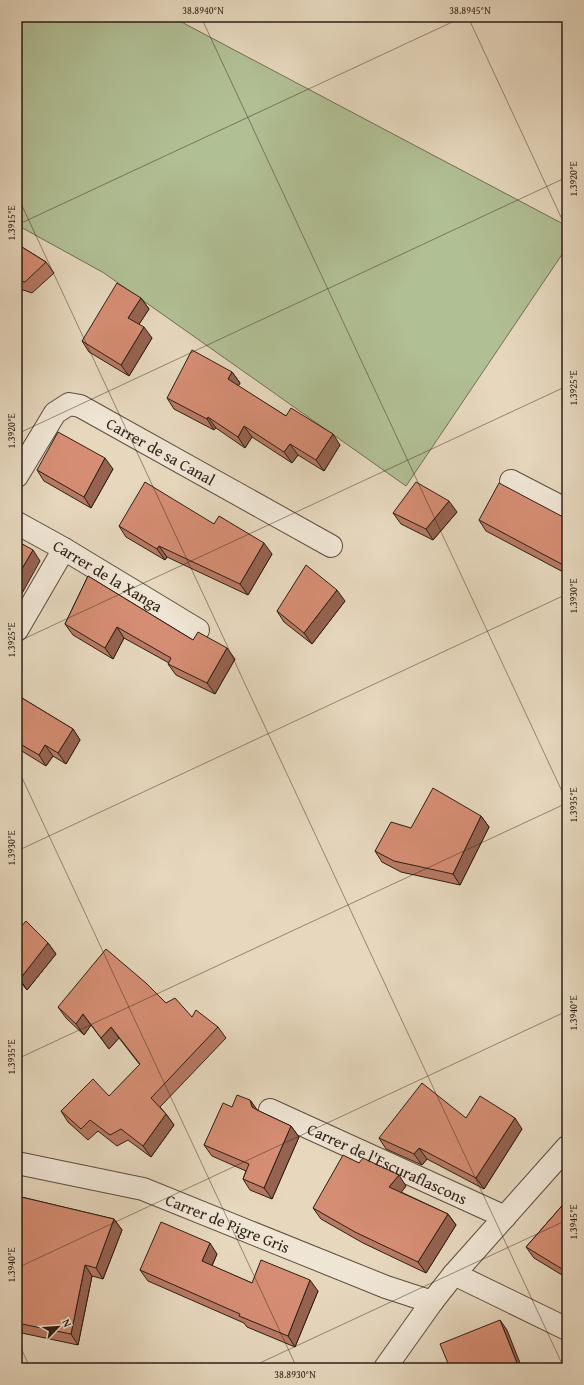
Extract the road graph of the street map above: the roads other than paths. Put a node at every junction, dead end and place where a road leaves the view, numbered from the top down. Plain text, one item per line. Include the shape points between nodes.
1 (17, 476) edge
2 (511, 481) dead end
3 (567, 510) edge
4 (17, 523) edge
5 (331, 546) dead end
6 (64, 549) junction
7 (17, 630) edge
8 (198, 630) dead end
9 (270, 1110) dead end
10 (567, 1147) edge
11 (17, 1163) edge
12 (505, 1217) junction
13 (454, 1274) junction
14 (432, 1302) junction
15 (567, 1329) edge
16 (385, 1368) edge

1 - 5 street, Carrer de sa Canal via 55,413 69,404 80,406
2 - 3 street
4 - 6 street, Carrer de la Xanga
6 - 7 street
6 - 8 street, Carrer de la Xanga
9 - 12 street, Carrer de l'Escuraflascons
10 - 12 street
11 - 14 street, Carrer de Pigre Gris via 143,1189 386,1287
12 - 13 street
13 - 14 street
13 - 15 street
14 - 16 street

